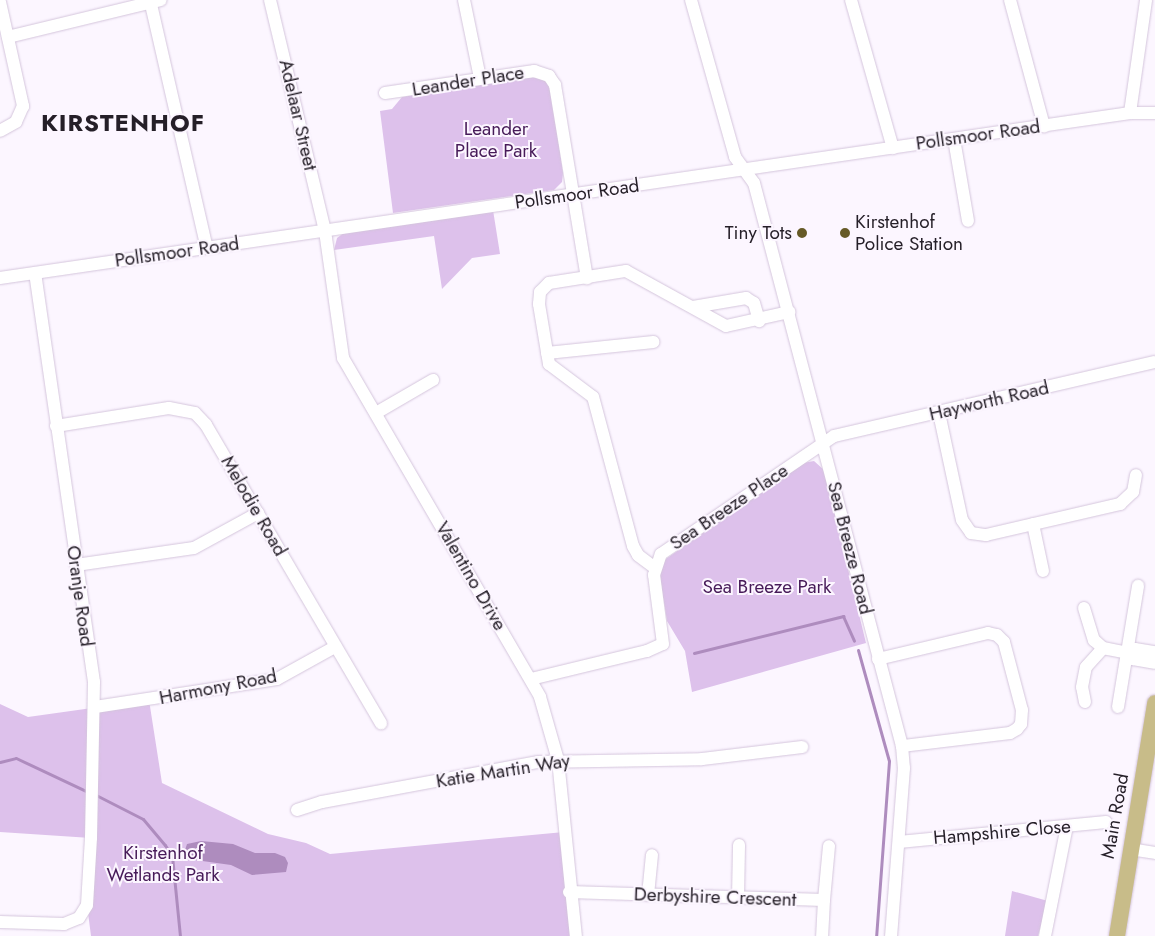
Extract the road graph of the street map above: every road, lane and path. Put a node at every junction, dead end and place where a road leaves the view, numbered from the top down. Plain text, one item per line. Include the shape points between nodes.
1 (270, 0) edge
2 (464, 0) edge
3 (691, 0) edge
4 (852, 0) edge
5 (1010, 0) edge
6 (1146, 0) edge
7 (154, 1) edge
8 (0, 2) edge
9 (8, 37) junction
10 (480, 78) junction
11 (385, 93) dead end
12 (1130, 113) junction
13 (1155, 113) edge
14 (1044, 126) junction
15 (0, 131) edge
16 (954, 139) junction
17 (893, 148) junction
18 (742, 169) junction
19 (573, 195) junction
20 (968, 221) dead end
21 (325, 231) junction
22 (207, 248) junction
23 (35, 273) junction
24 (0, 278) edge
25 (587, 278) junction
26 (693, 307) junction
27 (789, 312) junction
28 (759, 321) junction
29 (653, 342) dead end
30 (547, 353) junction
31 (1155, 362) edge
32 (433, 380) dead end
33 (376, 413) junction
34 (938, 413) junction
35 (56, 426) junction
36 (824, 443) junction
37 (1136, 476) dead end
38 (258, 513) junction
39 (1033, 524) junction
40 (76, 565) junction
41 (655, 568) junction
42 (1044, 571) dead end
43 (1138, 586) dead end
44 (1084, 608) dead end
45 (335, 647) junction
46 (1103, 648) junction
47 (1155, 652) edge
48 (1128, 653) junction
49 (878, 658) junction
50 (1155, 663) edge
51 (531, 679) junction
52 (1085, 702) dead end
53 (1155, 703) edge
54 (1118, 707) dead end
55 (95, 708) junction
56 (381, 724) dead end
57 (1152, 734) edge
58 (902, 746) junction
59 (802, 747) dead end
60 (558, 760) junction
61 (297, 810) dead end
62 (1106, 822) dead end
63 (1067, 826) junction
64 (899, 842) junction
65 (739, 845) dead end
66 (829, 846) dead end
67 (1130, 849) junction
68 (1155, 853) edge
69 (652, 855) dead end
70 (569, 892) junction
71 (648, 896) junction
72 (738, 898) junction
73 (824, 900) junction
74 (0, 922) edge
75 (576, 936) edge
76 (822, 936) edge
77 (891, 936) edge
78 (1045, 936) edge
79 (1117, 936) edge

1 - 21 street, Adelaar Street
2 - 10 street
3 - 18 street, Sea Breeze Road via 735,157
4 - 17 street
5 - 14 street
6 - 12 street
7 - 9 street
7 - 22 street
8 - 9 street
9 - 15 street via 22,112 16,122
10 - 11 street, Leander Place
10 - 19 street, Leander Place via 534,71 550,76 555,85
12 - 13 street, Pollsmoor Road
12 - 14 street, Pollsmoor Road
14 - 16 street, Pollsmoor Road
16 - 17 street, Pollsmoor Road
16 - 20 street
17 - 18 street, Pollsmoor Road
18 - 19 street, Pollsmoor Road
18 - 27 street, Sea Breeze Road via 754,183
19 - 21 street, Pollsmoor Road
19 - 25 street
21 - 22 street, Pollsmoor Road
21 - 33 street, Valentino Drive via 343,358
22 - 23 street, Pollsmoor Road
23 - 24 street, Pollsmoor Road
23 - 35 street, Oranje Road
25 - 26 street via 630,272
25 - 30 street via 549,284 540,292
26 - 28 street via 726,326
26 - 28 street via 746,298 754,304
27 - 28 street
27 - 36 street, Sea Breeze Road
29 - 30 street
30 - 41 street via 552,368 593,397 633,546 638,556
31 - 34 street, Hayworth Road
32 - 33 street
33 - 51 street, Valentino Drive
34 - 36 street, Hayworth Road via 834,436
34 - 39 street via 966,527 971,533 984,535
35 - 38 street, Melodie Road via 170,408 188,410 206,425
35 - 40 street, Oranje Road
36 - 41 street, Sea Breeze Place via 668,549
36 - 49 street, Sea Breeze Road
37 - 39 street via 1133,492 1120,504
38 - 40 street via 194,548
38 - 45 street, Melodie Road
39 - 42 street
40 - 55 street, Oranje Road
41 - 51 street, Sea Breeze Place via 663,644 647,651
43 - 48 street
44 - 46 street via 1094,640
45 - 55 street, Harmony Road via 277,679
45 - 56 street, Melodie Road
46 - 48 street
46 - 52 street via 1086,667 1082,687
47 - 48 street via 1135,649
48 - 50 street via 1133,659
48 - 54 street
49 - 58 street, Sea Breeze Road
49 - 58 street via 988,633 997,635 1004,642 1022,710 1021,724 1017,729 1010,733
51 - 60 street, Valentino Drive via 540,697
53 - 57 main road, Main Road
55 - 74 street, Oranje Road via 87,905 79,918 64,924
57 - 67 main road, Main Road
58 - 64 street, Sea Breeze Road via 904,768
59 - 60 street, Katie Martin Way via 693,759
60 - 61 street, Katie Martin Way via 332,800
60 - 70 street, Valentino Drive
62 - 63 street, Hampshire Close
63 - 64 street, Hampshire Close
63 - 78 street
64 - 77 street, Sea Breeze Road
65 - 72 street
66 - 73 street
67 - 68 street
67 - 79 main road, Main Road
69 - 71 street
70 - 71 street, Derbyshire Crescent
70 - 75 street, Valentino Drive
71 - 72 street, Derbyshire Crescent
72 - 73 street, Derbyshire Crescent
73 - 76 street, Derbyshire Crescent

